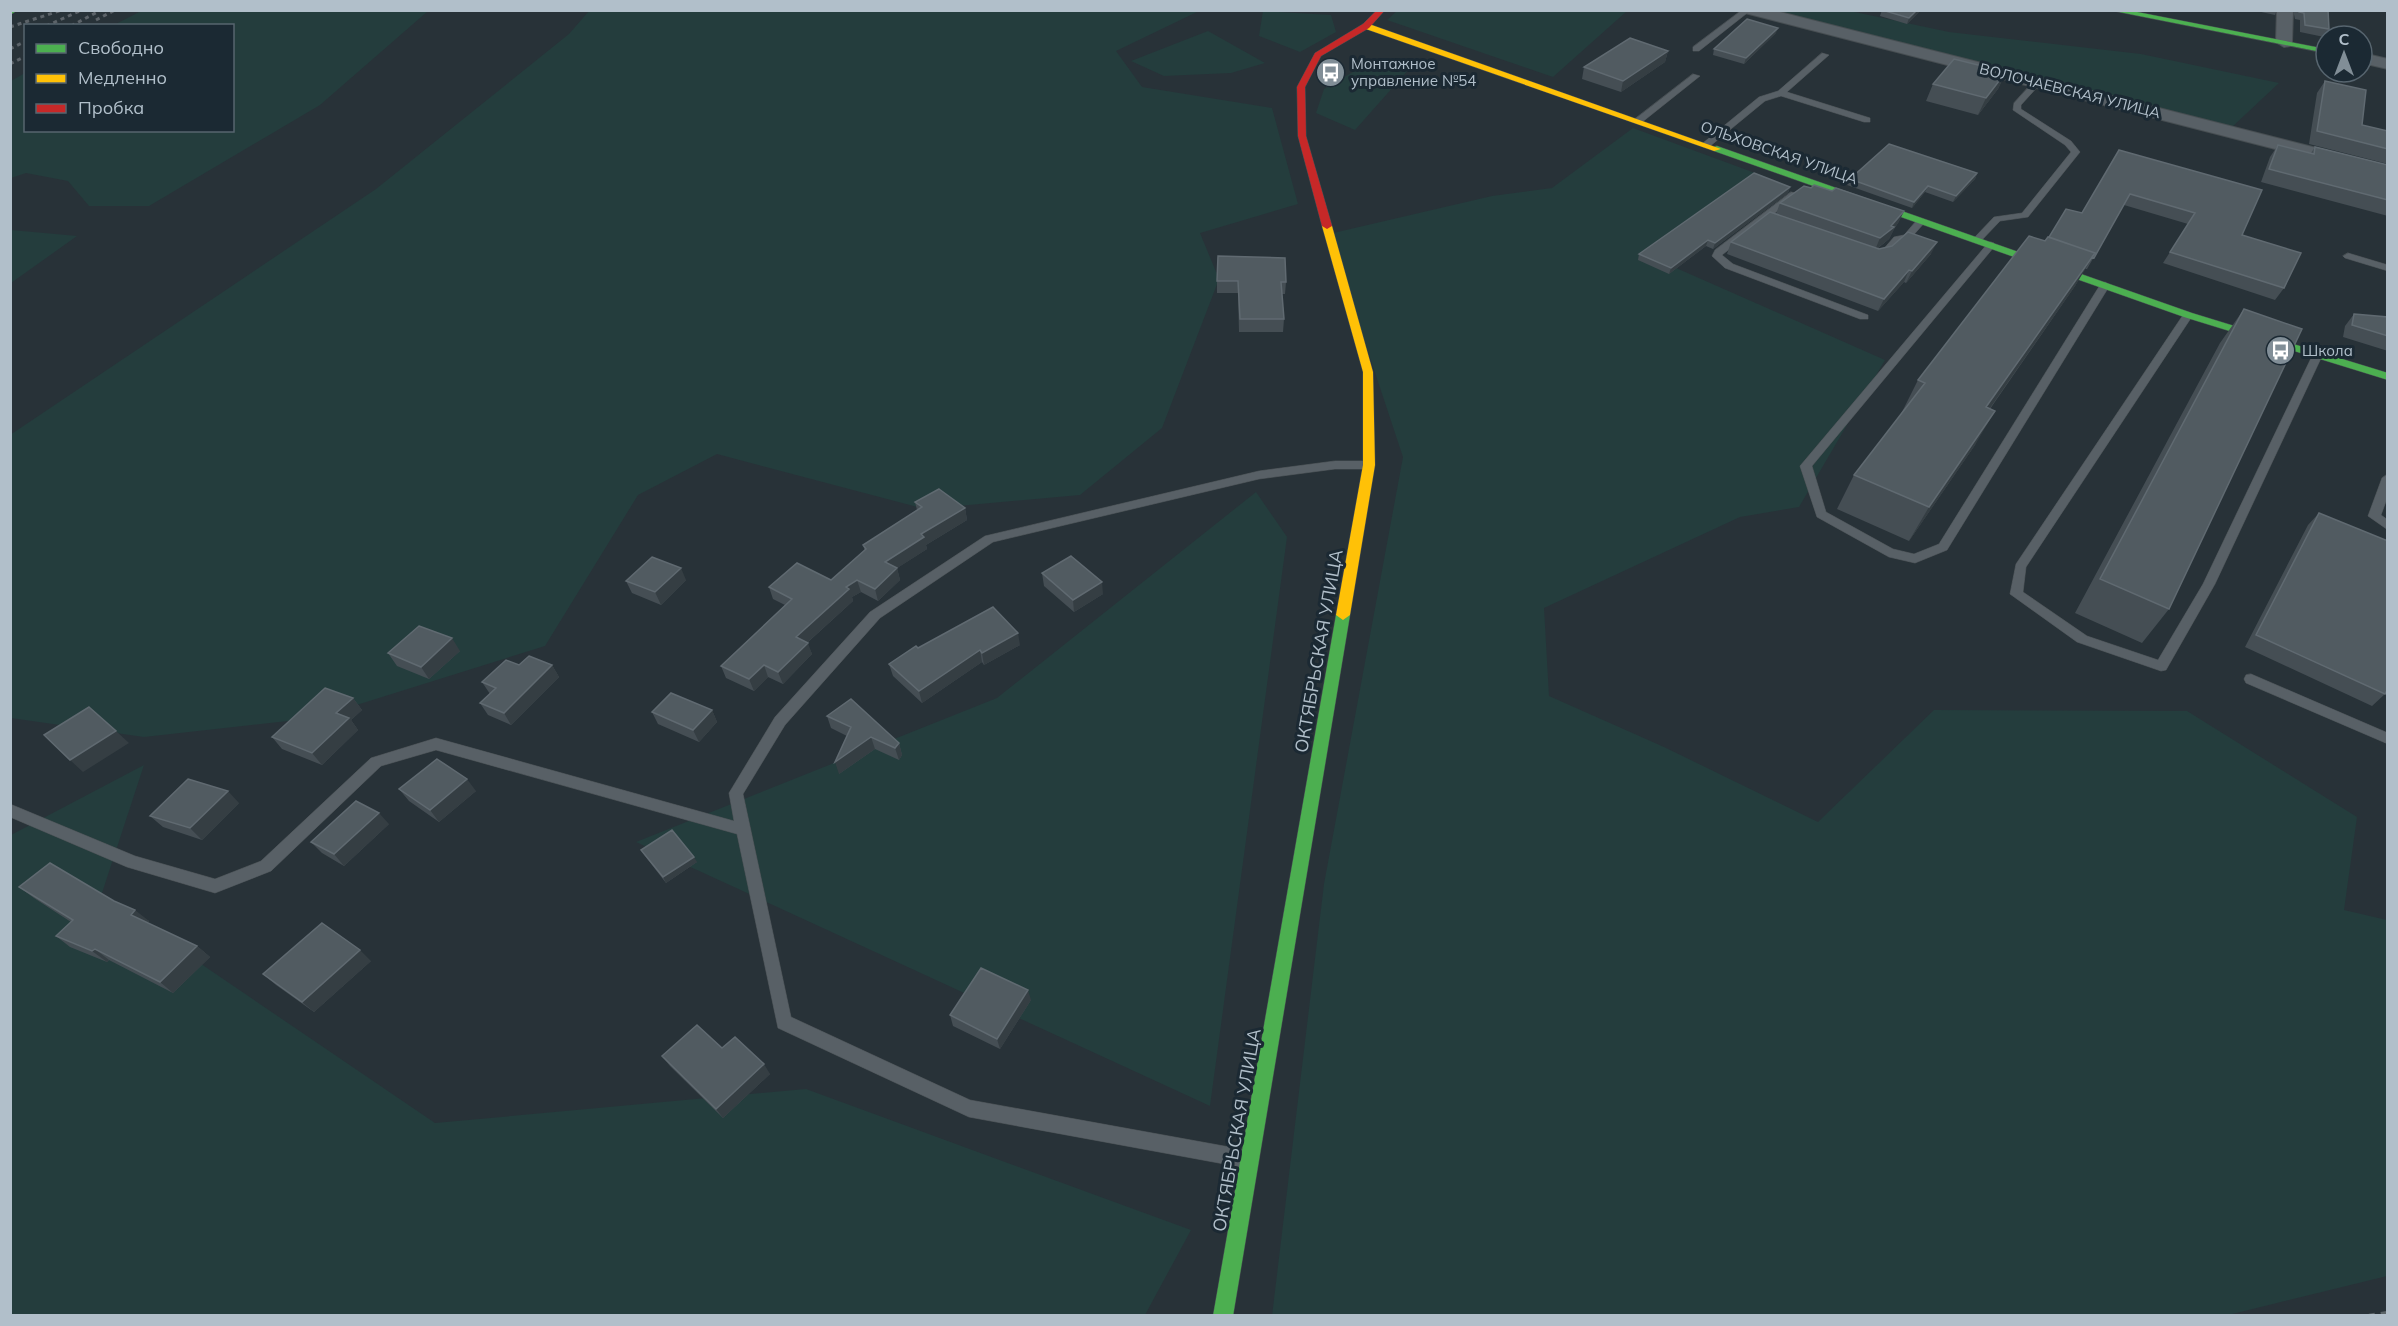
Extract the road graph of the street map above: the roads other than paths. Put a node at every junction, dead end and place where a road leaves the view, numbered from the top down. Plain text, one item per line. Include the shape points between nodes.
1 (15, 10) edge
2 (1382, 10) edge
3 (1750, 10) edge
4 (2112, 10) edge
5 (2285, 10) edge
6 (10, 13) edge
7 (1366, 26) junction
8 (2284, 42) junction
9 (2314, 48) edge
10 (1696, 49) dead end
11 (1825, 55) dead end
12 (1696, 76) dead end
13 (2037, 83) junction
14 (1781, 93) junction
15 (1867, 120) dead end
16 (1638, 121) junction
17 (1706, 145) junction
18 (2388, 172) edge
19 (1810, 182) junction
20 (1922, 221) junction
21 (1977, 240) junction
22 (1991, 245) junction
23 (1868, 255) edge
24 (2348, 256) dead end
25 (2388, 268) edge
26 (2105, 285) junction
27 (2188, 315) junction
28 (1864, 317) dead end
29 (2318, 354) junction
30 (2388, 377) edge
31 (1369, 465) junction
32 (2388, 477) edge
33 (2388, 526) edge
34 (2251, 679) dead end
35 (2388, 739) edge
36 (10, 810) edge
37 (744, 830) junction
38 (1250, 1160) junction
39 (1223, 1316) edge

1 - 6 street
2 - 7 street, ОКТЯБРЬСКАЯ УЛИЦА
3 - 10 lane
3 - 13 street, ВОЛОЧАЕВСКАЯ УЛИЦА
4 - 8 street
5 - 8 street
7 - 16 street, ОЛЬХОВСКАЯ УЛИЦА
7 - 31 street, ОКТЯБРЬСКАЯ УЛИЦА via 1318,55 1301,87 1302,136 1368,372
8 - 9 street
11 - 14 lane
12 - 16 lane
13 - 18 street, ВОЛОЧАЕВСКАЯ УЛИЦА
13 - 21 lane via 2017,110 2076,152 2025,215 1997,219
14 - 15 lane
14 - 17 lane via 1762,99
16 - 17 street, ОЛЬХОВСКАЯ УЛИЦА
17 - 19 street, ОЛЬХОВСКАЯ УЛИЦА
19 - 20 street, ОЛЬХОВСКАЯ УЛИЦА
19 - 28 lane via 1769,219 1717,256 1721,261
20 - 21 street, ОЛЬХОВСКАЯ УЛИЦА
20 - 23 lane via 1884,254
21 - 22 street, ОЛЬХОВСКАЯ УЛИЦА
22 - 26 street, ОЛЬХОВСКАЯ УЛИЦА
22 - 26 lane via 1806,466 1821,514 1889,553 1916,559 1942,547
24 - 25 lane
26 - 27 street, ОЛЬХОВСКАЯ УЛИЦА
27 - 29 street, ОЛЬХОВСКАЯ УЛИЦА
27 - 29 lane via 2020,567 2016,594 2082,639 2161,666 2209,584
29 - 30 street, ОЛЬХОВСКАЯ УЛИЦА
31 - 37 lane via 1335,465 1259,475 989,539 875,615 780,721 736,793
31 - 38 street, ОКТЯБРЬСКАЯ УЛИЦА
32 - 33 lane via 2374,516
34 - 35 lane
36 - 37 lane via 132,862 215,886 266,866 376,762 436,744
37 - 38 lane via 784,1022 969,1108
38 - 39 street, ОКТЯБРЬСКАЯ УЛИЦА

